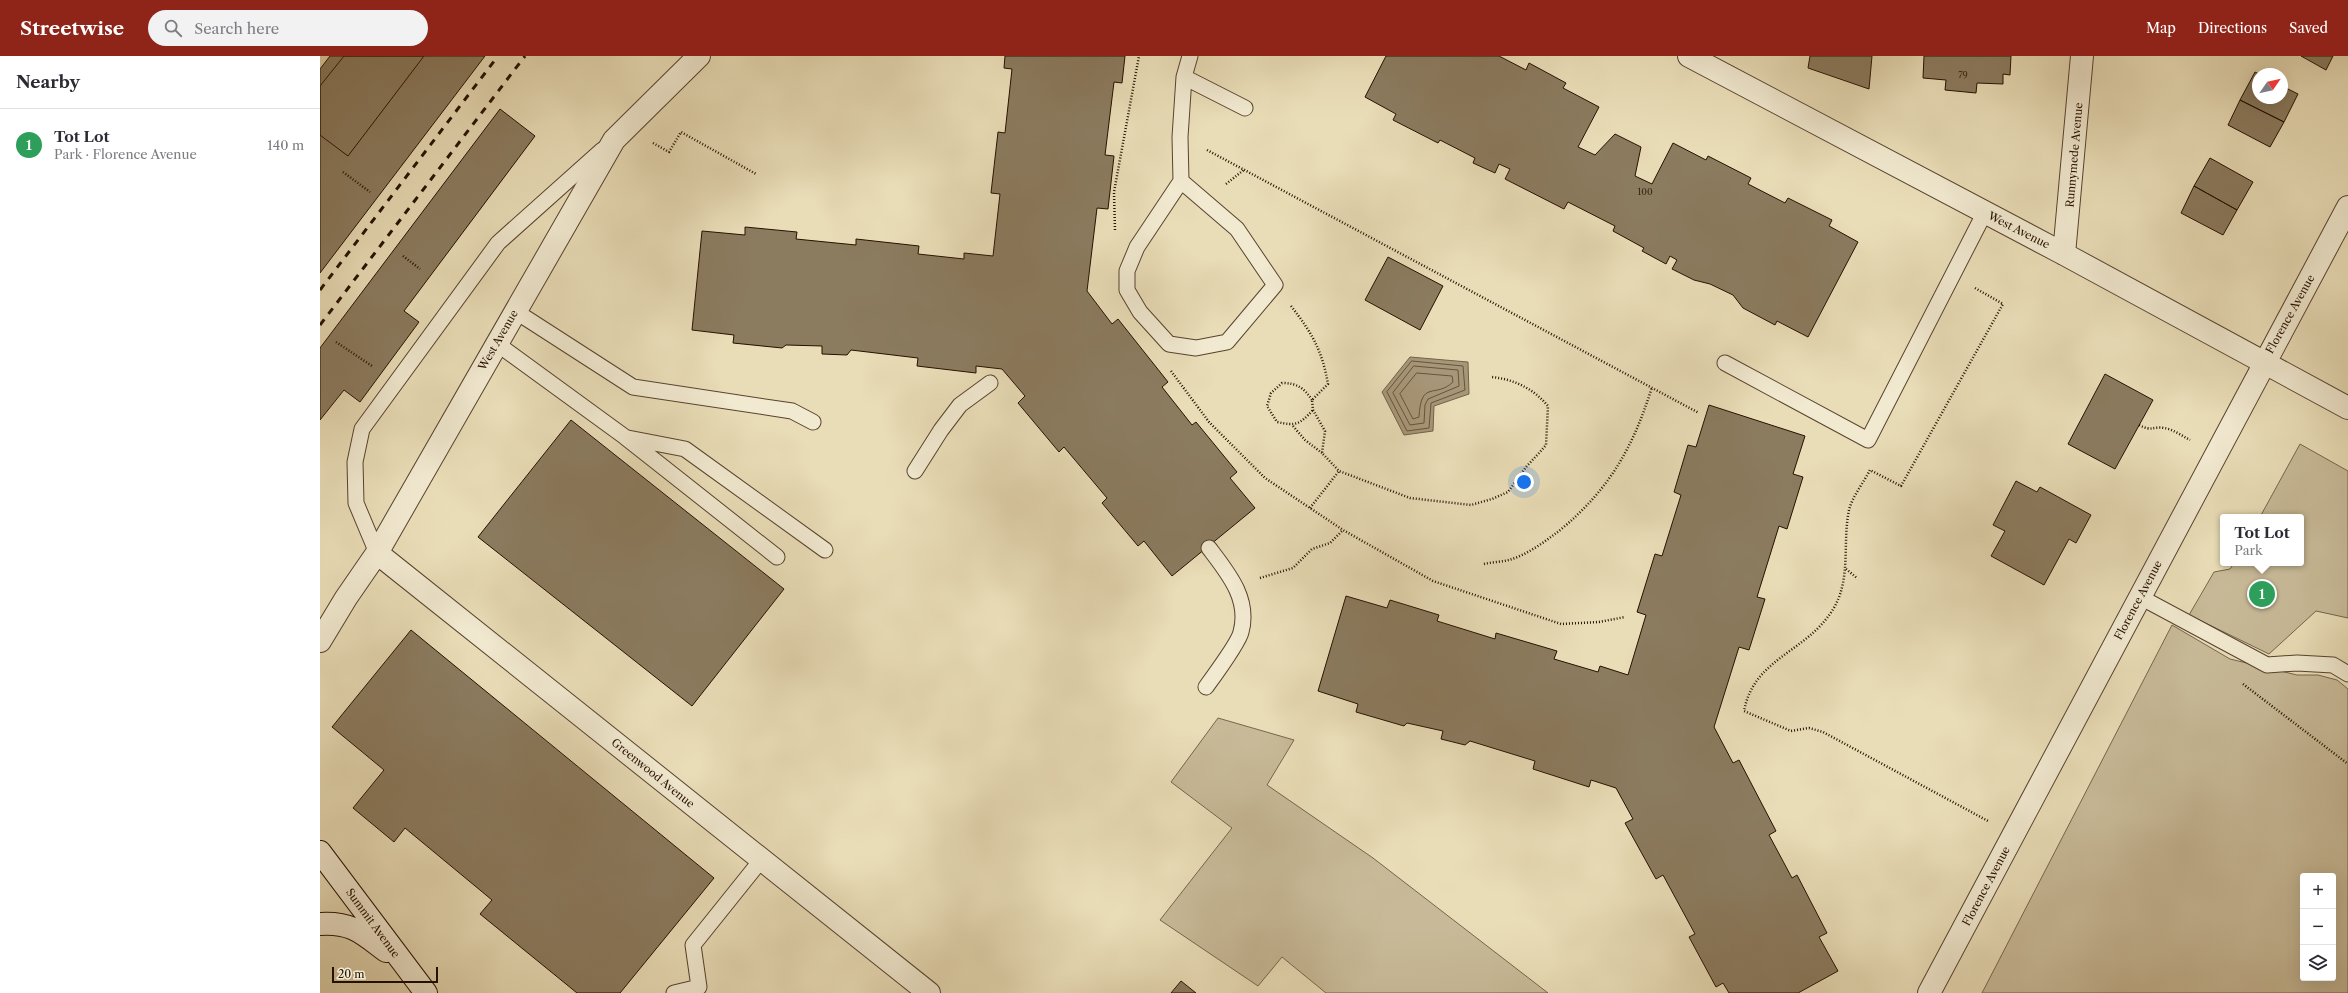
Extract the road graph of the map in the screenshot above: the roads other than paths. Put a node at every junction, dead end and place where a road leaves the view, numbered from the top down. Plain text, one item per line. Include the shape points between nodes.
1 (699, 56) edge
2 (1190, 56) edge
3 (1689, 56) edge
4 (2082, 56) edge
5 (1184, 77) junction
6 (1245, 108) dead end
7 (614, 140) junction
8 (1181, 181) junction
9 (2348, 207) edge
10 (1985, 212) junction
11 (2064, 254) junction
12 (515, 311) junction
13 (496, 343) junction
14 (1725, 362) dead end
15 (2263, 363) junction
16 (990, 383) dead end
17 (2348, 408) edge
18 (813, 422) dead end
19 (625, 437) junction
20 (915, 471) dead end
21 (1209, 548) dead end
22 (825, 550) dead end
23 (377, 553) junction
24 (777, 557) dead end
25 (2140, 597) junction
26 (346, 598) junction
27 (320, 612) edge
28 (320, 641) edge
29 (2348, 674) edge
30 (1206, 687) dead end
31 (320, 852) edge
32 (762, 859) junction
33 (320, 924) edge
34 (402, 963) junction
35 (426, 993) edge
36 (674, 993) edge
37 (929, 993) edge
38 (1929, 993) edge

1 - 7 street, West Avenue
2 - 5 lane
3 - 10 street, West Avenue
4 - 11 street, Runnymede Avenue
5 - 6 lane
5 - 8 lane via 1180,137
7 - 12 street, West Avenue
7 - 23 lane via 498,243 362,429 355,462 356,503
8 - 8 lane via 1137,247 1127,271 1127,290 1140,312 1169,344 1196,348 1227,342 1275,285 1237,229
9 - 15 street, Florence Avenue
10 - 11 street, West Avenue
10 - 14 lane via 1868,440
11 - 15 street, West Avenue
12 - 13 street, West Avenue
12 - 18 lane via 634,386 792,411
13 - 19 lane
13 - 23 street, West Avenue
15 - 17 street, West Avenue
15 - 25 street, Florence Avenue
16 - 20 lane via 960,405
19 - 22 lane via 685,449
19 - 24 lane
21 - 30 lane via 1228,573 1242,601 1241,633
23 - 26 street, West Avenue
23 - 32 street, Greenwood Avenue
25 - 29 lane via 2267,665 2333,665
25 - 38 street, Florence Avenue
26 - 27 street
26 - 28 street, West Avenue
31 - 34 street, Summit Avenue
32 - 36 lane via 693,945 699,987
32 - 37 street, Greenwood Avenue
33 - 34 street via 336,923 357,928
34 - 35 street, Summit Avenue

